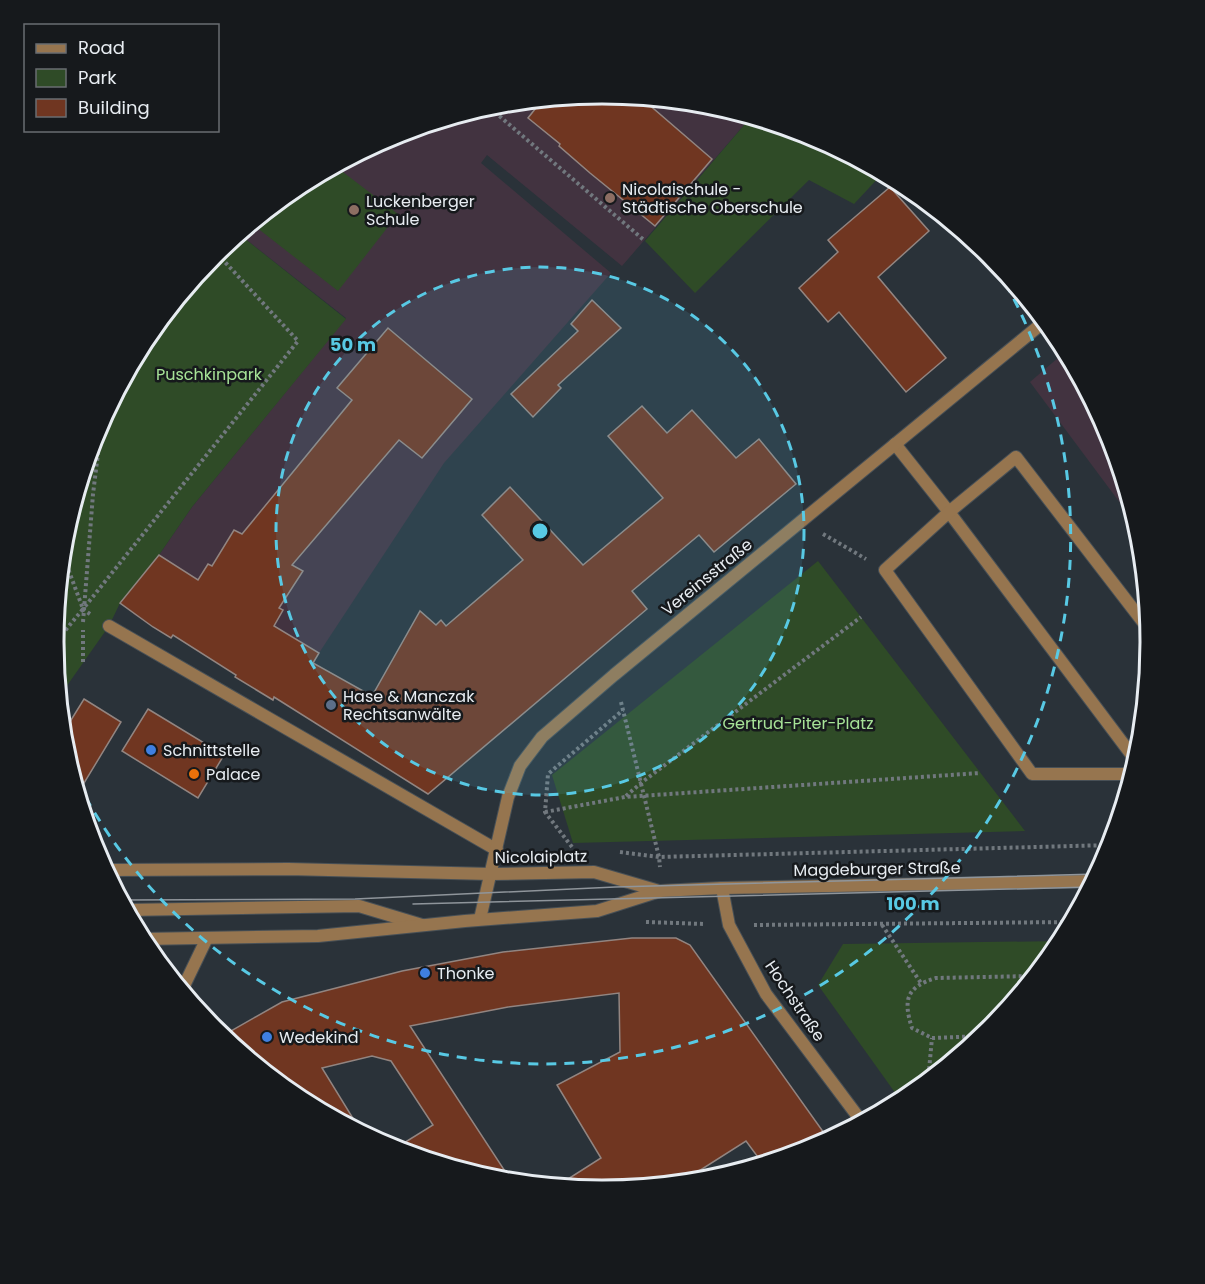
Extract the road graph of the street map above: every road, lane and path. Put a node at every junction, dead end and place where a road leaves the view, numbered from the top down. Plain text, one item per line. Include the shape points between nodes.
1 (497, 114) edge
2 (645, 241) dead end
3 (224, 261) edge
4 (1038, 327) edge
5 (895, 444) junction
6 (98, 456) edge
7 (949, 512) junction
8 (801, 520) junction
9 (885, 570) junction
10 (69, 571) edge
11 (83, 609) junction
12 (1139, 617) edge
13 (861, 618) dead end
14 (109, 626) dead end
15 (65, 631) edge
16 (83, 662) dead end
17 (614, 675) junction
18 (623, 710) junction
19 (1129, 751) edge
20 (980, 773) dead end
21 (1124, 774) edge
22 (640, 783) junction
23 (644, 796) junction
24 (625, 797) junction
25 (545, 812) junction
26 (1101, 845) edge
27 (572, 847) dead end
28 (497, 850) junction
29 (659, 857) junction
30 (115, 870) edge
31 (491, 874) junction
32 (1084, 881) edge
33 (722, 888) junction
34 (660, 891) junction
35 (136, 909) edge
36 (480, 920) junction
37 (660, 922) dead end
38 (1061, 922) edge
39 (422, 925) junction
40 (729, 925) junction
41 (882, 925) junction
42 (207, 938) junction
43 (154, 939) edge
44 (1024, 976) edge
45 (186, 982) edge
46 (921, 983) junction
47 (967, 1037) edge
48 (932, 1038) junction
49 (929, 1070) edge
50 (857, 1116) edge

1 - 2 path
3 - 11 path via 298,340
4 - 5 street, Vereinsstraße
5 - 7 street
5 - 8 street, Vereinsstraße
6 - 11 path
7 - 9 street
7 - 12 street via 1016,457
7 - 19 street
8 - 9 path
8 - 17 street, Vereinsstraße
9 - 21 street via 1032,774
10 - 11 path
11 - 15 path
11 - 16 path
13 - 22 path
14 - 28 street, Nicolaiplatz
17 - 18 path
17 - 28 street, Vereinsstraße via 542,737 520,766 508,796
18 - 22 path
18 - 25 path via 549,774
20 - 23 path
22 - 23 path
22 - 24 path
23 - 24 path
23 - 29 path
24 - 25 path
25 - 27 path
26 - 29 path
28 - 31 street, Vereinsstraße
29 - 34 path
30 - 31 street, Nicolaiplatz
31 - 34 street, Nicolaiplatz via 594,872
31 - 36 street, Vereinsstraße
32 - 33 street, Magdeburger Straße
33 - 34 street, Magdeburger Straße
33 - 40 street, Hochstraße
34 - 36 street via 597,911
34 - 37 path
35 - 39 street via 359,906
36 - 39 street
38 - 41 path
39 - 42 street via 318,936
40 - 41 path
40 - 50 street, Hochstraße via 766,994
41 - 46 path
42 - 43 street
42 - 45 street
44 - 46 path via 936,978
46 - 48 path via 909,994 907,1010 912,1028
47 - 48 path
48 - 49 path

